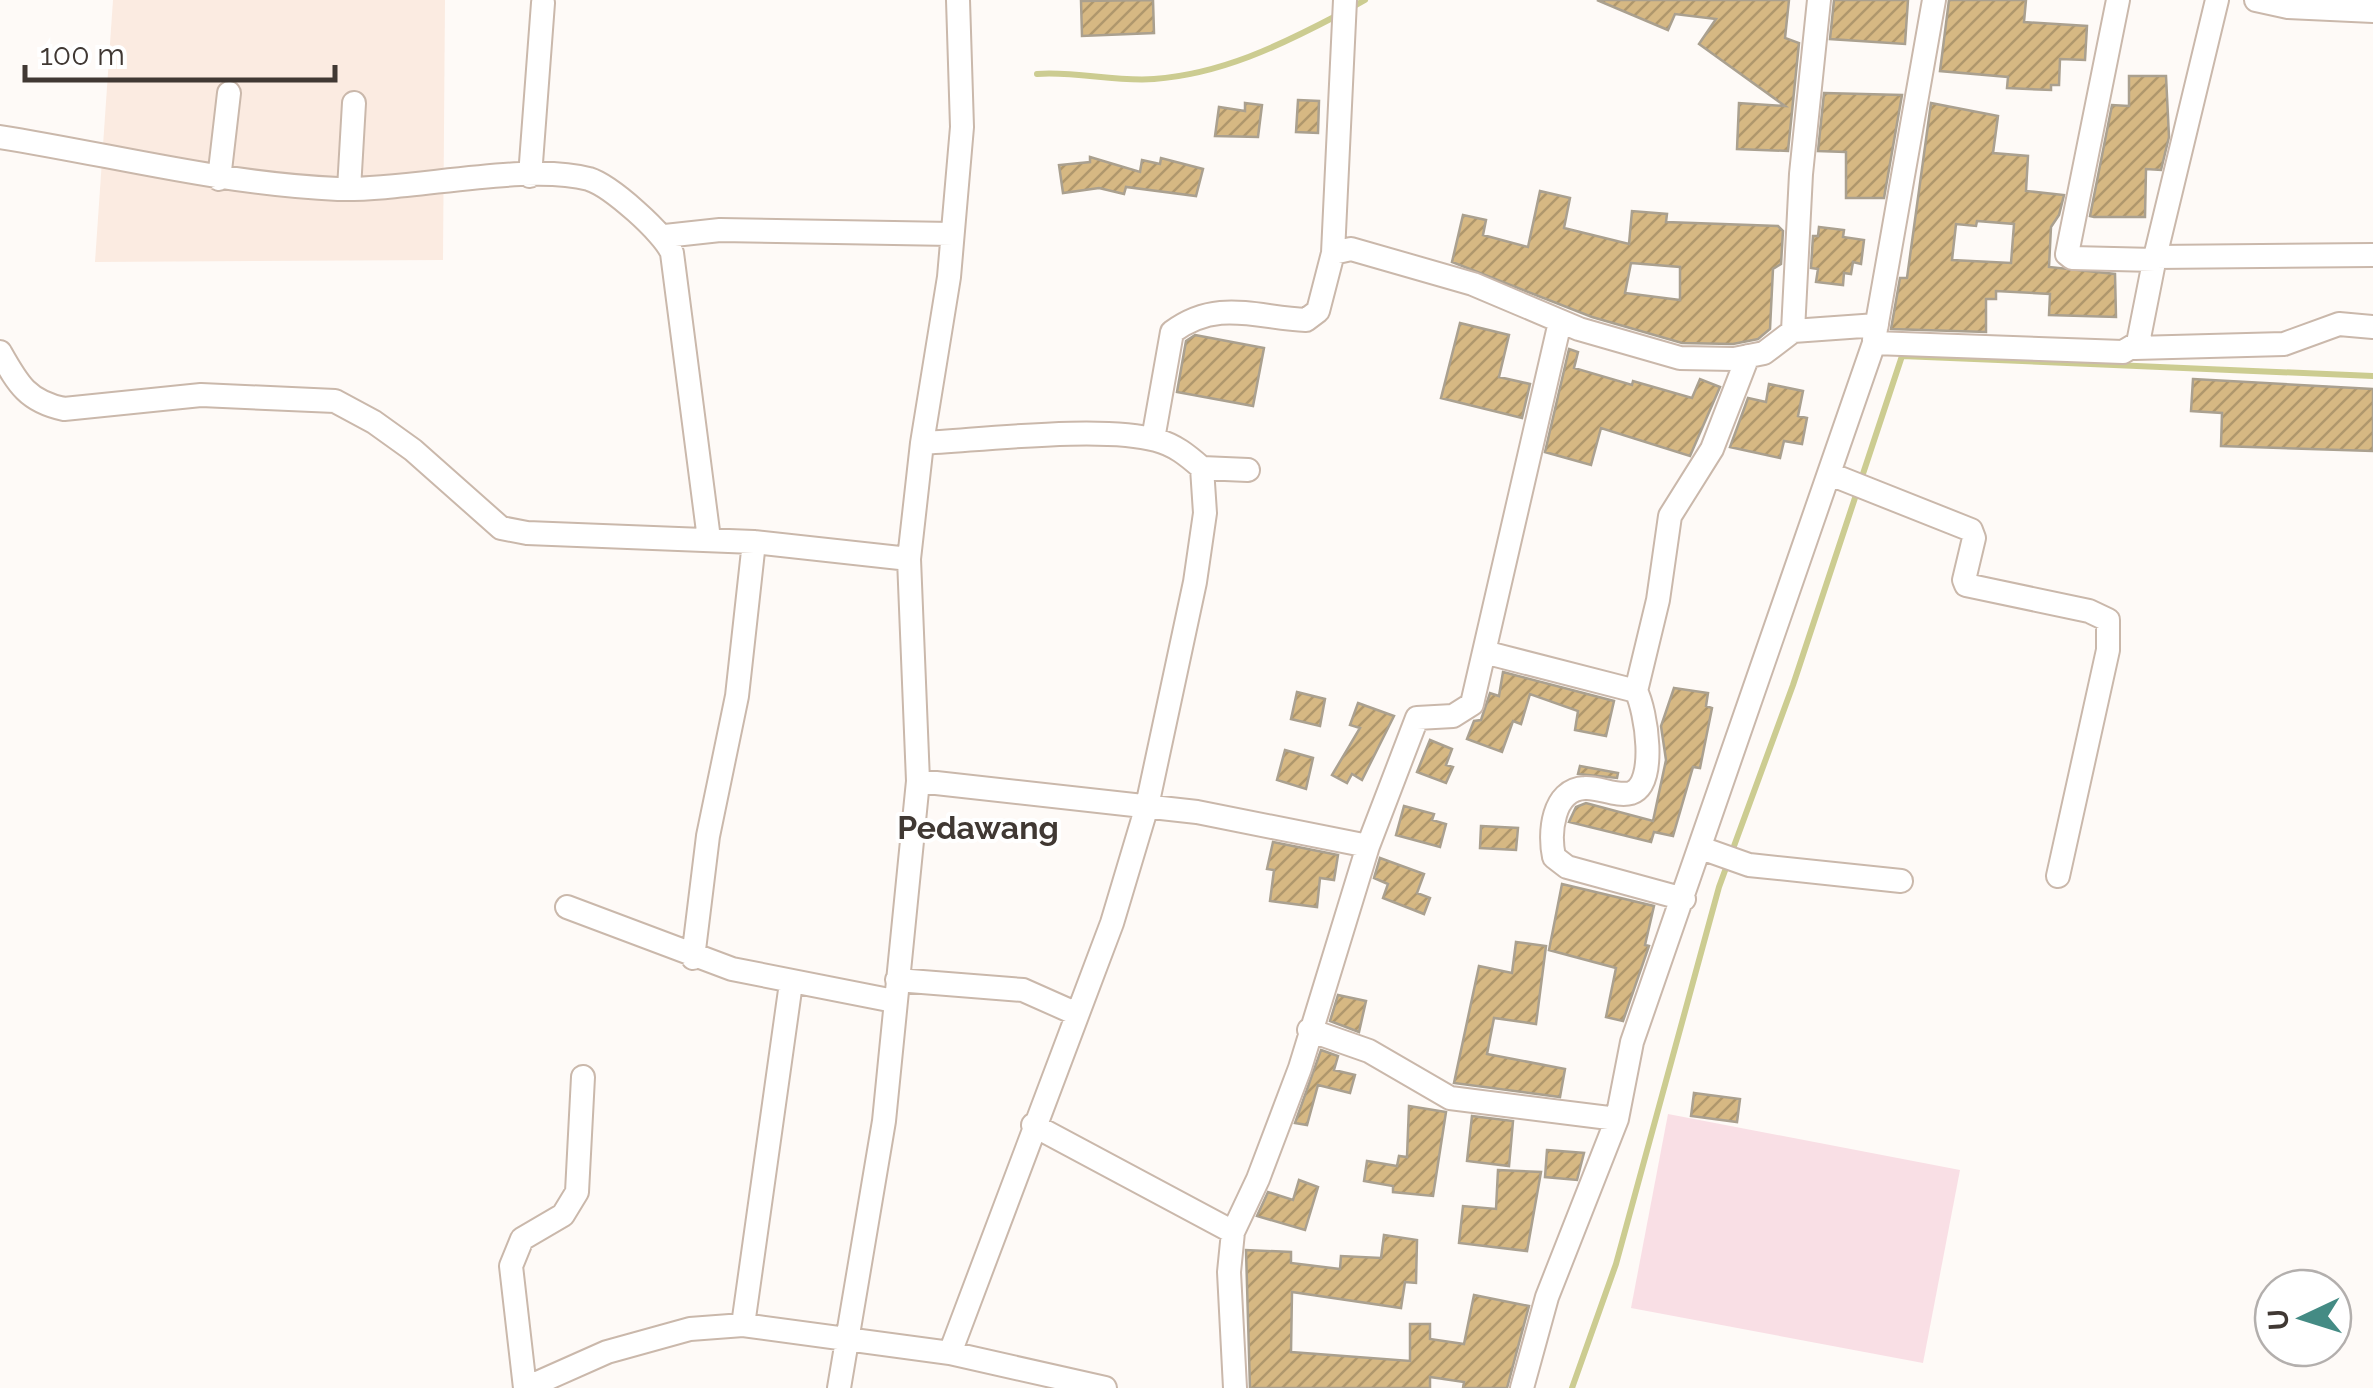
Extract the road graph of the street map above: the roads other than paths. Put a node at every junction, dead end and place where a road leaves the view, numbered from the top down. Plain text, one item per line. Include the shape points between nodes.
1 (958, 0) edge
2 (1345, 0) edge
3 (1819, 0) edge
4 (1934, 0) edge
5 (2118, 0) edge
6 (2217, 0) edge
7 (2256, 0) edge
8 (543, 3) dead end
9 (2373, 11) edge
10 (228, 92) dead end
11 (354, 103) dead end
12 (0, 137) edge
13 (530, 176) junction
14 (219, 179) junction
15 (349, 188) junction
16 (952, 234) junction
17 (665, 236) junction
18 (1334, 253) junction
19 (2373, 255) edge
20 (2155, 258) junction
21 (1560, 322) junction
22 (2373, 327) edge
23 (1793, 332) junction
24 (1876, 334) junction
25 (2135, 348) junction
26 (0, 352) edge
27 (1748, 356) junction
28 (1152, 439) junction
29 (922, 444) junction
30 (1202, 468) junction
31 (1248, 470) dead end
32 (1838, 477) junction
33 (708, 539) junction
34 (754, 542) junction
35 (910, 559) junction
36 (1484, 652) junction
37 (1636, 691) junction
38 (918, 781) junction
39 (1147, 806) junction
40 (1368, 846) junction
41 (1708, 850) junction
42 (2058, 876) dead end
43 (1901, 881) dead end
44 (1684, 899) junction
45 (567, 907) dead end
46 (694, 958) junction
47 (791, 983) junction
48 (896, 991) junction
49 (1077, 1014) junction
50 (1310, 1030) junction
51 (583, 1076) dead end
52 (1617, 1120) junction
53 (1033, 1126) junction
54 (1233, 1232) junction
55 (743, 1325) junction
56 (846, 1338) junction
57 (950, 1352) junction
58 (526, 1388) edge
59 (840, 1388) edge
60 (1105, 1388) edge
61 (1236, 1388) edge
62 (1522, 1388) edge

1 - 16 street via 962,128
2 - 18 street
3 - 23 street
4 - 24 street
5 - 20 street via 2067,254
6 - 20 street
7 - 9 street
8 - 13 street
10 - 14 street
11 - 15 street
12 - 14 street
13 - 15 street
13 - 17 street via 588,179 611,189
14 - 15 street
16 - 17 street via 720,230
16 - 29 street
17 - 33 street
18 - 21 street via 1352,249 1472,284
18 - 28 street via 1318,311 1306,320 1233,311 1195,315 1172,332
19 - 20 street
20 - 25 street
21 - 27 street via 1680,358
21 - 36 street
22 - 25 street via 2339,324 2284,344
23 - 24 street
23 - 27 street
24 - 25 street
24 - 32 street
26 - 33 street via 22,392 64,409 201,394 335,402 412,450 501,528
27 - 37 street via 1712,449 1670,516
28 - 29 street
28 - 30 street via 1180,449
29 - 35 street
30 - 31 street
30 - 39 street via 1205,513 1195,582
32 - 41 street
32 - 42 street via 1971,530 1966,585 2108,620 2108,650
33 - 34 street
34 - 35 street
34 - 46 street via 737,696 708,836
35 - 38 street
36 - 37 street
36 - 40 street via 1472,704 1453,716 1418,718
37 - 44 street via 1647,730 1637,789 1629,794 1587,787 1569,795 1552,824 1554,857 1566,867
38 - 39 street
38 - 48 street
39 - 40 street via 1276,824
39 - 49 street
40 - 50 street
41 - 43 street via 1740,863
41 - 44 street
44 - 52 street via 1632,1042
45 - 46 street
46 - 47 street
47 - 48 street
47 - 55 street
48 - 49 street via 1023,990
48 - 56 street via 881,1140
49 - 53 street
50 - 52 street via 1369,1050 1450,1098
50 - 54 street
51 - 58 street via 577,1192 563,1215 522,1239 512,1266
52 - 62 street via 1547,1297
53 - 54 street
53 - 57 street
54 - 61 street
55 - 56 street
55 - 58 street via 690,1330 607,1352
56 - 57 street
56 - 59 street
57 - 60 street

